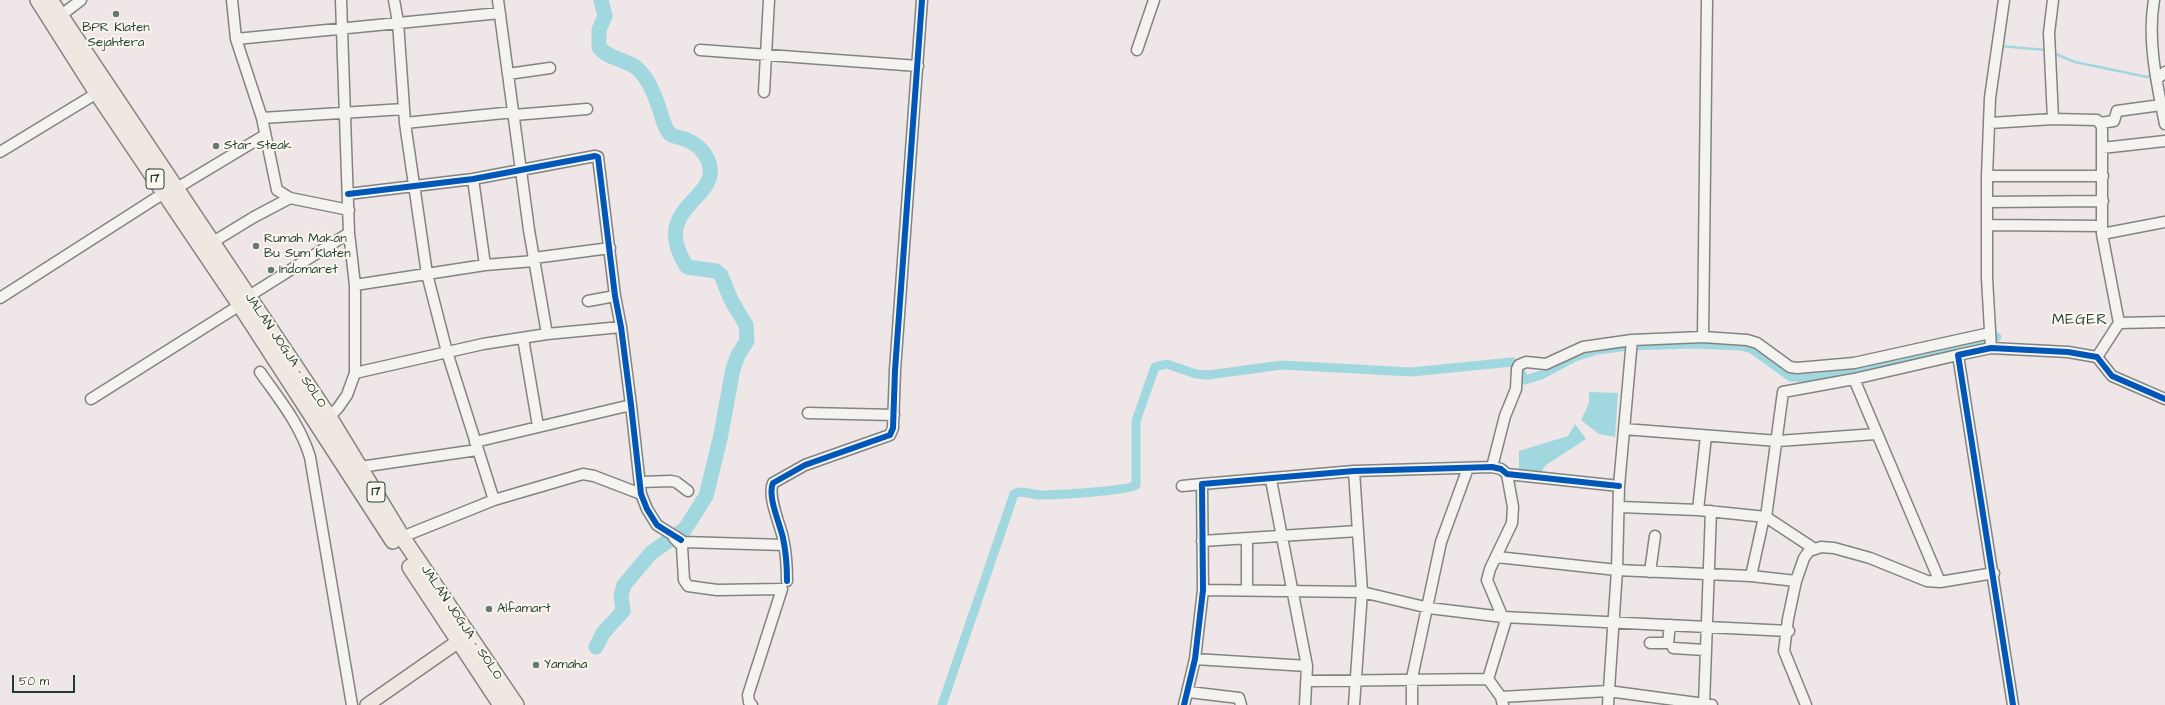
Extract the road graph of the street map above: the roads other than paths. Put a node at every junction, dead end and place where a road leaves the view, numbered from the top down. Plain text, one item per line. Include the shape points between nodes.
1 (38, 0) edge
2 (50, 0) edge
3 (81, 0) edge
4 (232, 0) edge
5 (341, 0) edge
6 (394, 0) edge
7 (498, 0) edge
8 (769, 0) edge
9 (922, 0) edge
10 (1154, 0) edge
11 (1706, 0) edge
12 (2004, 0) edge
13 (2053, 0) edge
14 (2154, 0) edge
15 (500, 13) junction
16 (60, 16) junction
17 (398, 22) junction
18 (343, 28) junction
19 (236, 39) junction
20 (700, 50) dead end
21 (1138, 50) dead end
22 (766, 54) junction
23 (918, 66) junction
24 (550, 68) dead end
25 (508, 74) junction
26 (2161, 76) edge
27 (764, 92) dead end
28 (97, 93) junction
29 (2162, 105) junction
30 (404, 109) junction
31 (587, 109) dead end
32 (346, 112) junction
33 (514, 113) junction
34 (262, 118) junction
35 (2053, 119) junction
36 (405, 123) junction
37 (1990, 123) junction
38 (2100, 123) junction
39 (2165, 124) edge
40 (264, 135) junction
41 (2165, 141) edge
42 (2102, 148) junction
43 (0, 152) edge
44 (522, 170) junction
45 (1987, 176) junction
46 (2103, 176) junction
47 (473, 179) junction
48 (415, 187) junction
49 (170, 191) junction
50 (348, 194) junction
51 (290, 198) junction
52 (1987, 202) junction
53 (2102, 202) junction
54 (348, 210) junction
55 (2165, 222) edge
56 (1987, 225) junction
57 (2102, 230) junction
58 (349, 233) junction
59 (213, 242) junction
60 (610, 248) junction
61 (534, 259) junction
62 (486, 265) junction
63 (427, 274) junction
64 (355, 285) junction
65 (615, 296) junction
66 (0, 298) edge
67 (244, 301) junction
68 (588, 301) dead end
69 (2165, 322) edge
70 (2119, 323) junction
71 (621, 327) junction
72 (1990, 333) junction
73 (547, 334) junction
74 (1703, 337) junction
75 (523, 338) junction
76 (1632, 340) junction
77 (1992, 348) junction
78 (447, 352) junction
79 (279, 353) junction
80 (1958, 355) junction
81 (2097, 356) junction
82 (260, 372) dead end
83 (355, 373) junction
84 (1854, 379) junction
85 (91, 399) dead end
86 (2165, 399) edge
87 (632, 405) junction
88 (808, 412) dead end
89 (894, 415) junction
90 (329, 417) junction
91 (538, 426) junction
92 (1624, 429) junction
93 (1876, 434) junction
94 (1706, 436) junction
95 (1777, 441) junction
96 (476, 446) junction
97 (360, 467) junction
98 (1492, 467) junction
99 (1468, 468) junction
100 (1354, 471) junction
101 (1507, 474) junction
102 (1270, 480) junction
103 (641, 482) junction
104 (1202, 484) junction
105 (1182, 486) dead end
106 (1619, 486) junction
107 (688, 491) dead end
108 (641, 494) junction
109 (494, 500) junction
110 (1620, 507) junction
111 (1698, 510) junction
112 (1711, 511) junction
113 (1765, 517) junction
114 (1358, 531) junction
115 (402, 536) junction
116 (1655, 536) dead end
117 (1282, 537) junction
118 (677, 539) junction
119 (1247, 539) junction
120 (1202, 541) junction
121 (784, 545) junction
122 (1813, 548) junction
123 (1497, 557) junction
124 (1617, 570) junction
125 (1650, 572) junction
126 (1994, 573) junction
127 (1708, 574) junction
128 (1752, 576) junction
129 (787, 581) dead end
130 (1796, 581) junction
131 (1940, 582) junction
132 (1203, 590) junction
133 (1247, 590) junction
134 (1294, 592) junction
135 (1362, 592) junction
136 (1429, 608) junction
137 (1503, 617) junction
138 (1614, 623) junction
139 (1670, 625) junction
140 (1707, 626) junction
141 (1788, 631) junction
142 (463, 638) junction
143 (1650, 643) dead end
144 (1674, 648) dead end
145 (1705, 650) junction
146 (1196, 659) junction
147 (1308, 666) junction
148 (1412, 678) junction
149 (1488, 679) junction
150 (1308, 681) junction
151 (1356, 681) junction
152 (1608, 691) junction
153 (1189, 692) junction
154 (1502, 701) edge
155 (352, 705) edge
156 (367, 705) edge
157 (501, 705) edge
158 (516, 705) edge
159 (752, 705) edge
160 (1184, 705) edge
161 (1241, 705) edge
162 (1305, 705) edge
163 (1354, 705) edge
164 (1412, 705) edge
165 (1608, 705) edge
166 (1706, 705) edge
167 (1806, 705) edge
168 (2014, 705) edge

1 - 28 highway, JALAN JOGJA - SOLO / 17
2 - 16 highway, JALAN JOGJA - SOLO / 17
3 - 16 street
4 - 19 street
5 - 18 street
6 - 17 street
7 - 15 street
8 - 22 street
9 - 23 street
10 - 21 street
11 - 74 street
12 - 37 street via 1990,98
13 - 35 street via 2049,33
14 - 26 street via 2151,27
15 - 17 street
15 - 25 street
16 - 49 highway, JALAN JOGJA - SOLO / 17
17 - 18 street
17 - 30 street
18 - 19 street
18 - 32 street
19 - 34 street
20 - 22 street
22 - 23 street
22 - 27 street
23 - 89 street
24 - 25 street
25 - 33 street
26 - 29 street
28 - 43 street
28 - 49 highway, JALAN JOGJA - SOLO / 17
29 - 38 street via 2117,111 2114,121
29 - 39 street
30 - 32 street
30 - 36 street
31 - 33 street
32 - 34 street
32 - 50 street
33 - 36 street
33 - 44 street
34 - 40 street
35 - 37 street
35 - 38 street via 2097,120
36 - 48 street
37 - 45 street
38 - 42 street
40 - 49 street
40 - 51 street via 277,190
41 - 42 street
42 - 46 street
44 - 47 street
44 - 60 street via 598,157
44 - 61 street
45 - 46 street
45 - 52 street
46 - 53 street
47 - 48 street
47 - 62 street
48 - 50 street
48 - 63 street
49 - 59 highway, JALAN JOGJA - SOLO / 17
49 - 66 street
49 - 67 highway, JALAN JOGJA - SOLO / 17
50 - 54 street
51 - 54 street
51 - 59 street
52 - 53 street
52 - 56 street
53 - 57 street
54 - 58 street
55 - 57 street
56 - 57 street
56 - 72 street via 1986,278
57 - 70 street
58 - 64 street
58 - 67 street
59 - 67 highway, JALAN JOGJA - SOLO / 17
60 - 61 street
60 - 65 street
61 - 62 street
61 - 73 street
62 - 63 street
63 - 64 street
63 - 78 street
64 - 83 street
65 - 68 street
65 - 71 street
67 - 79 highway, JALAN JOGJA - SOLO / 17
67 - 85 street
69 - 70 street
70 - 81 street
71 - 73 street
71 - 87 street
72 - 74 street via 1854,363 1797,368 1785,364 1751,340
72 - 77 street
73 - 75 street
74 - 76 street
75 - 78 street
75 - 91 street
76 - 92 street
76 - 98 street via 1583,347 1546,364 1526,362 1519,365 1516,390 1505,416
77 - 80 street
77 - 81 street
78 - 83 street
78 - 96 street
79 - 90 highway, JALAN JOGJA - SOLO / 17
79 - 142 highway, 17
80 - 84 street
80 - 126 street
81 - 86 street via 2112,376
82 - 155 street via 294,420 310,456
83 - 90 street via 347,395
84 - 93 street
84 - 95 street via 1783,392
87 - 91 street
87 - 103 street
88 - 89 street
89 - 121 street via 890,435 805,465 773,483 771,492
90 - 97 highway, JALAN JOGJA - SOLO / 17
91 - 96 street
92 - 94 street
92 - 106 street
93 - 95 street
93 - 131 street
94 - 95 street
94 - 111 street
95 - 113 street
96 - 97 street
96 - 109 street
97 - 115 highway, JALAN JOGJA - SOLO / 17
98 - 99 street
98 - 101 street
99 - 100 street
99 - 136 street via 1441,542
100 - 102 street
100 - 114 street
101 - 106 street
101 - 123 street via 1513,507 1512,523
102 - 104 street
102 - 117 street
103 - 107 street via 671,480
103 - 108 street
104 - 105 street
104 - 120 street
106 - 110 street
108 - 109 street via 583,474
108 - 118 street via 657,526
109 - 115 street
110 - 111 street
110 - 124 street
111 - 112 street
112 - 113 street
112 - 127 street
113 - 122 street
113 - 128 street
114 - 117 street
114 - 135 street
115 - 142 highway, JALAN JOGJA - SOLO / 17
116 - 125 street
117 - 119 street
117 - 134 street
118 - 121 street
118 - 159 street via 682,546 684,580 688,586 724,590 782,589 748,694
119 - 120 street
119 - 133 street
120 - 132 street
121 - 129 street
122 - 130 street via 1804,558
122 - 131 street via 1834,548 1870,558 1920,580
123 - 124 street
123 - 137 street via 1486,580
124 - 125 street
124 - 138 street
125 - 127 street
126 - 131 street
126 - 168 street
127 - 128 street
127 - 140 street
128 - 130 street
130 - 141 street
132 - 133 street
132 - 146 street
133 - 134 street
134 - 135 street
134 - 147 street
135 - 136 street
135 - 151 street
136 - 137 street
136 - 148 street
137 - 138 street
137 - 149 street via 1504,629
138 - 139 street
138 - 152 street
139 - 140 street
139 - 143 street via 1668,643
140 - 141 street
140 - 145 street
141 - 167 street via 1785,655
142 - 156 main road
142 - 157 highway, 17
142 - 158 highway, JALAN JOGJA - SOLO / 17
144 - 145 street
145 - 166 street
146 - 147 street
146 - 153 street
147 - 150 street
148 - 149 street
148 - 151 street
148 - 164 street
149 - 154 street
150 - 151 street
150 - 162 street
151 - 163 street
152 - 154 street via 1549,693
152 - 165 street
152 - 166 street
153 - 160 street
153 - 161 street via 1239,698

